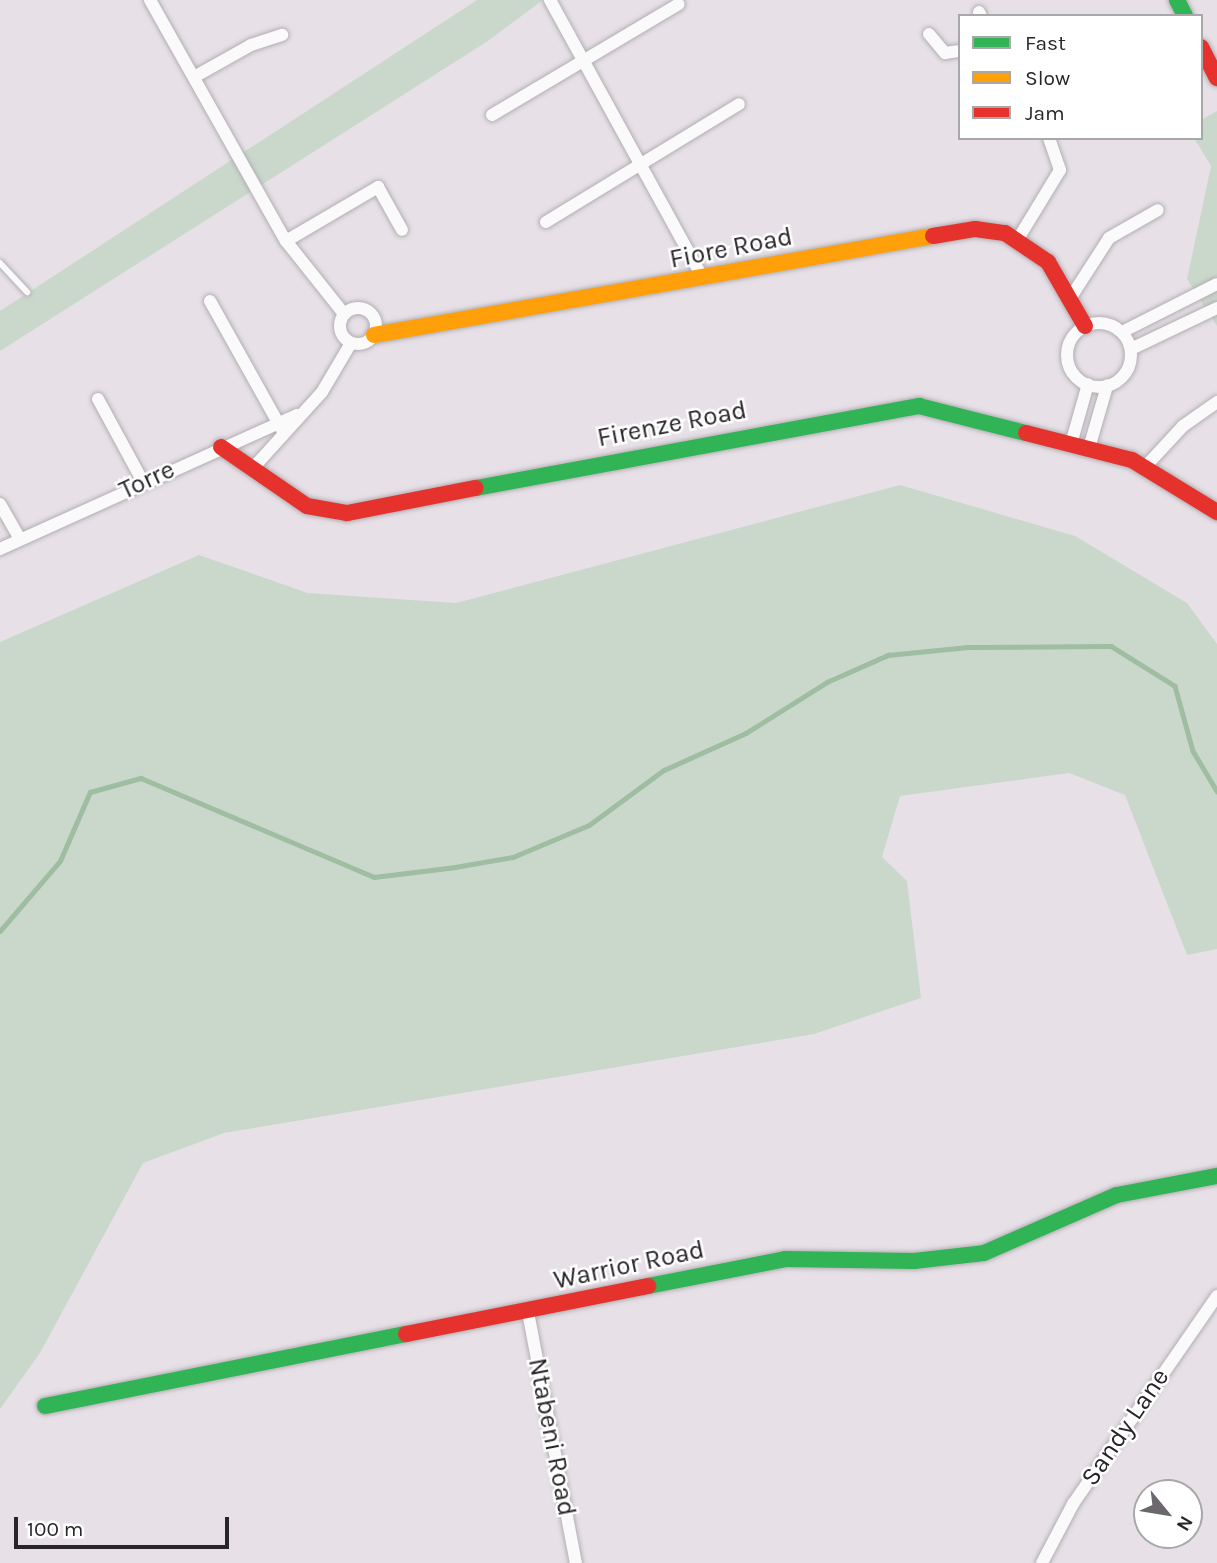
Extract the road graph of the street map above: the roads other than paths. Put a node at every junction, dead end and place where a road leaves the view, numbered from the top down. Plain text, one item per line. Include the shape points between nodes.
1 (149, 0) edge
2 (550, 0) edge
3 (679, 4) dead end
4 (929, 34) dead end
5 (282, 35) dead end
6 (958, 51) edge
7 (1203, 51) edge
8 (584, 61) junction
9 (194, 77) junction
10 (1217, 78) edge
11 (739, 104) dead end
12 (492, 115) dead end
13 (1050, 140) edge
14 (641, 162) junction
15 (1158, 210) dead end
16 (546, 222) dead end
17 (402, 230) dead end
18 (1018, 239) junction
19 (286, 241) junction
20 (0, 263) edge
21 (703, 278) junction
22 (1217, 284) edge
23 (27, 292) dead end
24 (1071, 296) junction
25 (210, 301) dead end
26 (1217, 308) edge
27 (344, 314) junction
28 (1086, 326) junction
29 (1122, 332) junction
30 (374, 335) junction
31 (351, 343) junction
32 (1131, 349) junction
33 (1088, 384) junction
34 (1107, 386) junction
35 (97, 398) dead end
36 (1217, 402) edge
37 (281, 428) junction
38 (1071, 444) junction
39 (221, 447) junction
40 (1089, 448) junction
41 (1146, 466) junction
42 (254, 467) junction
43 (143, 482) junction
44 (0, 503) edge
45 (1217, 512) edge
46 (20, 540) junction
47 (0, 549) edge
48 (1217, 1176) edge
49 (1217, 1296) edge
50 (528, 1312) junction
51 (45, 1406) dead end
52 (576, 1563) edge
53 (1042, 1563) edge

1 - 9 street
2 - 8 street
3 - 8 street
4 - 6 street via 945,53
5 - 9 street via 251,45
7 - 10 street
8 - 12 street
8 - 14 street
9 - 19 street
11 - 14 street
13 - 18 street via 1060,170
14 - 16 street
14 - 21 street
15 - 24 street via 1109,238
17 - 19 street via 378,187
18 - 21 street, Fiore Road via 988,229 933,233
18 - 24 street, Fiore Road via 1058,272
19 - 27 street
20 - 23 lane
21 - 30 street, Fiore Road
22 - 29 street
24 - 28 street, Fiore Road
25 - 37 street
26 - 32 street
27 - 30 street via 358,308 372,314
27 - 31 street via 341,331
28 - 29 street via 1105,323
28 - 33 street via 1071,341 1068,361
29 - 32 street
30 - 31 street, Fiore Road via 366,342
31 - 37 street via 328,384
32 - 34 street via 1129,368
33 - 34 street
33 - 38 street
34 - 40 street
35 - 43 street
36 - 41 street via 1182,426
37 - 39 street, Torre
37 - 42 street
38 - 40 street, Firenze Road
38 - 42 street, Firenze Road via 935,409 882,409 333,513 298,501
39 - 42 street, Firenze Road
39 - 43 street, Torre
40 - 41 street, Firenze Road
41 - 45 street, Firenze Road
43 - 46 street, Torre
44 - 46 street
46 - 47 street, Torre
48 - 50 street, Warrior Road via 1117,1195 984,1253 914,1261 785,1259
49 - 53 street, Sandy Lane via 1073,1504
50 - 51 street, Warrior Road
50 - 52 street, Ntabeni Road

